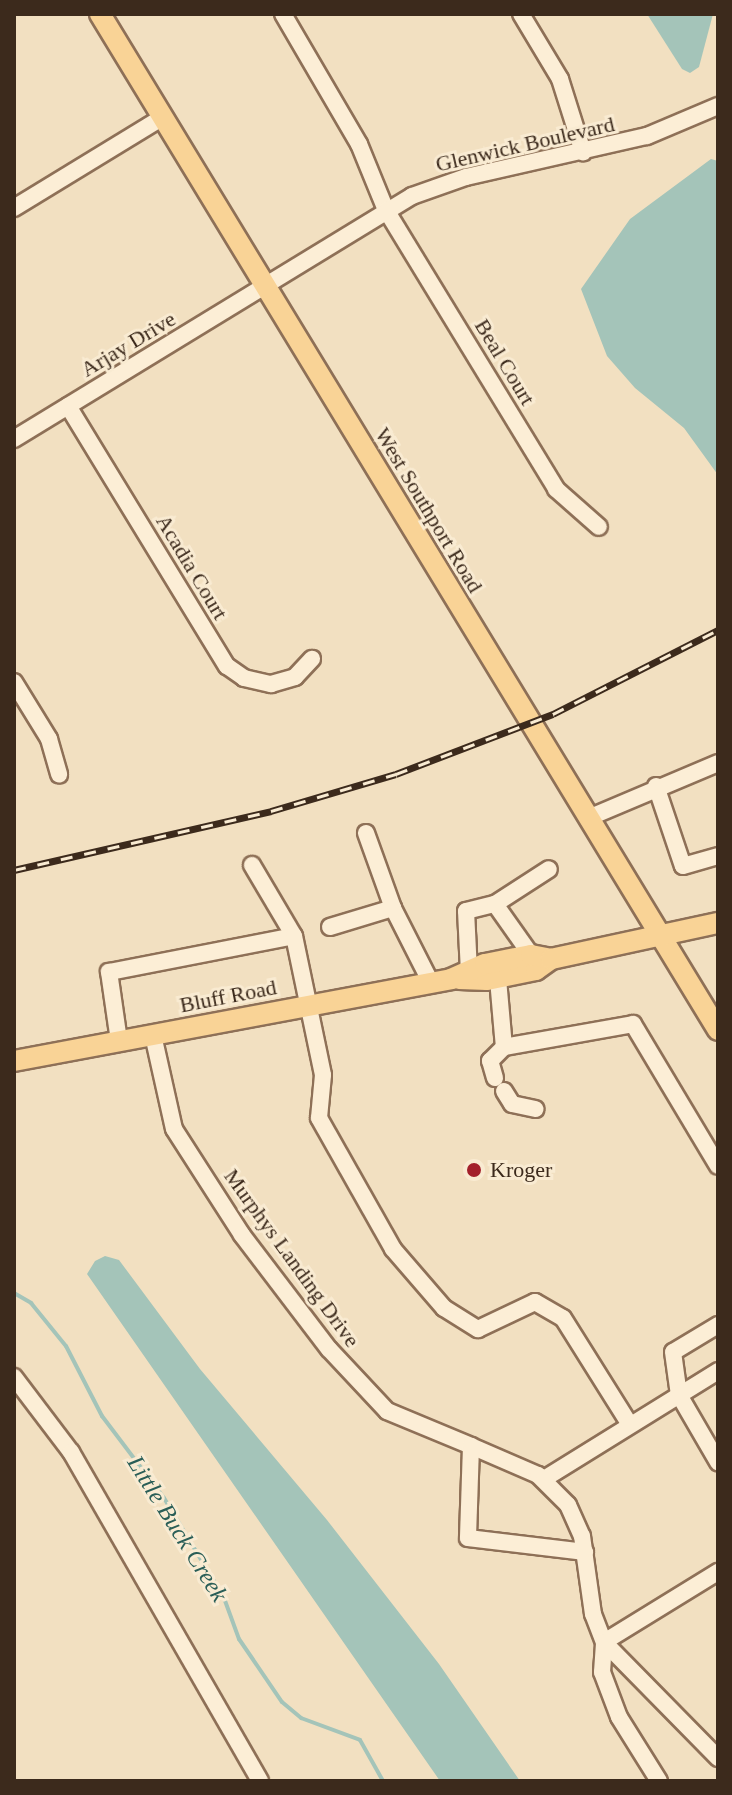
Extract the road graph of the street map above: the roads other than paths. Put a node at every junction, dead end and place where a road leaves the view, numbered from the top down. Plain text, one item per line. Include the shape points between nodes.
1 (100, 14) edge
2 (283, 14) edge
3 (521, 14) edge
4 (718, 106) edge
5 (163, 117) junction
6 (583, 152) junction
7 (14, 208) edge
8 (386, 210) junction
9 (265, 285) junction
10 (68, 406) junction
11 (14, 439) edge
12 (599, 527) dead end
13 (312, 659) dead end
14 (14, 682) edge
15 (718, 763) edge
16 (59, 775) dead end
17 (656, 786) junction
18 (588, 818) junction
19 (366, 833) dead end
20 (718, 856) edge
21 (252, 865) dead end
22 (549, 869) dead end
23 (495, 904) junction
24 (393, 908) junction
25 (718, 923) edge
26 (330, 927) dead end
27 (294, 936) junction
28 (662, 939) junction
29 (541, 957) junction
30 (450, 978) junction
31 (498, 979) junction
32 (308, 1006) junction
33 (718, 1030) edge
34 (153, 1035) junction
35 (119, 1041) junction
36 (504, 1047) junction
37 (14, 1061) edge
38 (535, 1109) dead end
39 (718, 1166) edge
40 (718, 1325) edge
41 (718, 1371) edge
42 (14, 1377) edge
43 (679, 1395) junction
44 (630, 1425) junction
45 (471, 1446) junction
46 (718, 1462) edge
47 (544, 1479) junction
48 (585, 1552) junction
49 (718, 1572) edge
50 (604, 1642) junction
51 (718, 1758) edge
52 (260, 1781) edge
53 (659, 1781) edge

1 - 5 main road, West Southport Road
2 - 8 street, Beal Court via 359,144
3 - 6 street via 560,79
4 - 6 street, Glenwick Boulevard via 665,131
5 - 7 street
5 - 9 main road, West Southport Road
6 - 8 street, Glenwick Boulevard via 448,182
8 - 9 street, Glenwick Boulevard
8 - 12 street, Beal Court via 556,489
9 - 10 street, Arjay Drive
9 - 18 main road, West Southport Road
10 - 11 street, Arjay Drive
10 - 13 street, Acadia Court via 227,666 250,681 271,684 295,677
14 - 16 street via 49,739
15 - 17 street
17 - 18 street
17 - 20 street via 683,866
18 - 28 main road, West Southport Road
19 - 24 street
21 - 27 street
22 - 23 street
23 - 29 street
23 - 30 street via 466,911
24 - 26 street
24 - 30 street
25 - 28 main road, Bluff Road
27 - 32 street
27 - 35 street via 109,972
28 - 29 main road, Bluff Road
28 - 33 main road, West Southport Road
29 - 30 main road, Bluff Road
29 - 31 main road, Bluff Road via 536,970
30 - 31 main road, Bluff Road
30 - 32 main road, Bluff Road
31 - 36 street
32 - 34 main road, Bluff Road
32 - 44 street via 323,1075 319,1118 419,1285 478,1329 535,1302 563,1318
34 - 35 main road, Bluff Road
34 - 45 street, Murphys Landing Drive via 174,1129 242,1235 329,1349 387,1411
35 - 37 main road, Bluff Road
36 - 38 street via 490,1061 499,1084 512,1104
36 - 39 street via 633,1024
40 - 43 street via 673,1352
41 - 43 street
42 - 52 street via 71,1452
43 - 44 street
43 - 46 street
44 - 47 street
45 - 47 street, Murphys Landing Drive
45 - 48 street via 465,1526 470,1540
47 - 48 street, Murphys Landing Drive via 573,1512
48 - 50 street, Murphys Landing Drive via 593,1614
49 - 50 street
50 - 51 street, Murphys Landing Drive
50 - 53 street, Murphys Landing Drive via 602,1672 614,1705 631,1744

